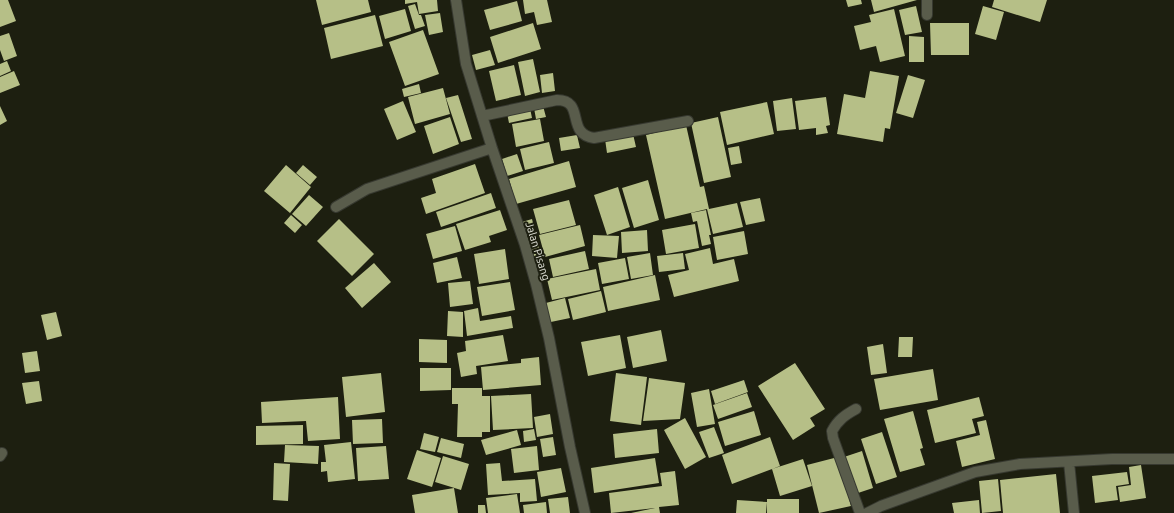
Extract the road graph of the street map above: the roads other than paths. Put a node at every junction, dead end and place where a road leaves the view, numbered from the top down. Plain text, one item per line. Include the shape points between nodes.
1 (456, 0) edge
2 (927, 0) edge
3 (927, 15) dead end
4 (482, 116) junction
5 (688, 121) dead end
6 (492, 148) junction
7 (336, 207) dead end
8 (856, 410) dead end
9 (1174, 459) edge
10 (1069, 462) junction
11 (585, 513) edge
12 (860, 513) edge
13 (867, 513) edge
14 (1074, 513) edge

1 - 4 street, Jalan Pisang via 466,64
2 - 3 street
4 - 5 street via 562,100 572,106 578,128 584,135 594,138
4 - 6 street, Jalan Pisang
6 - 7 street via 367,189
6 - 11 street, Jalan Pisang via 536,284
8 - 12 street via 839,420 832,431
9 - 10 street
10 - 13 street via 1020,464 975,472
10 - 14 street

